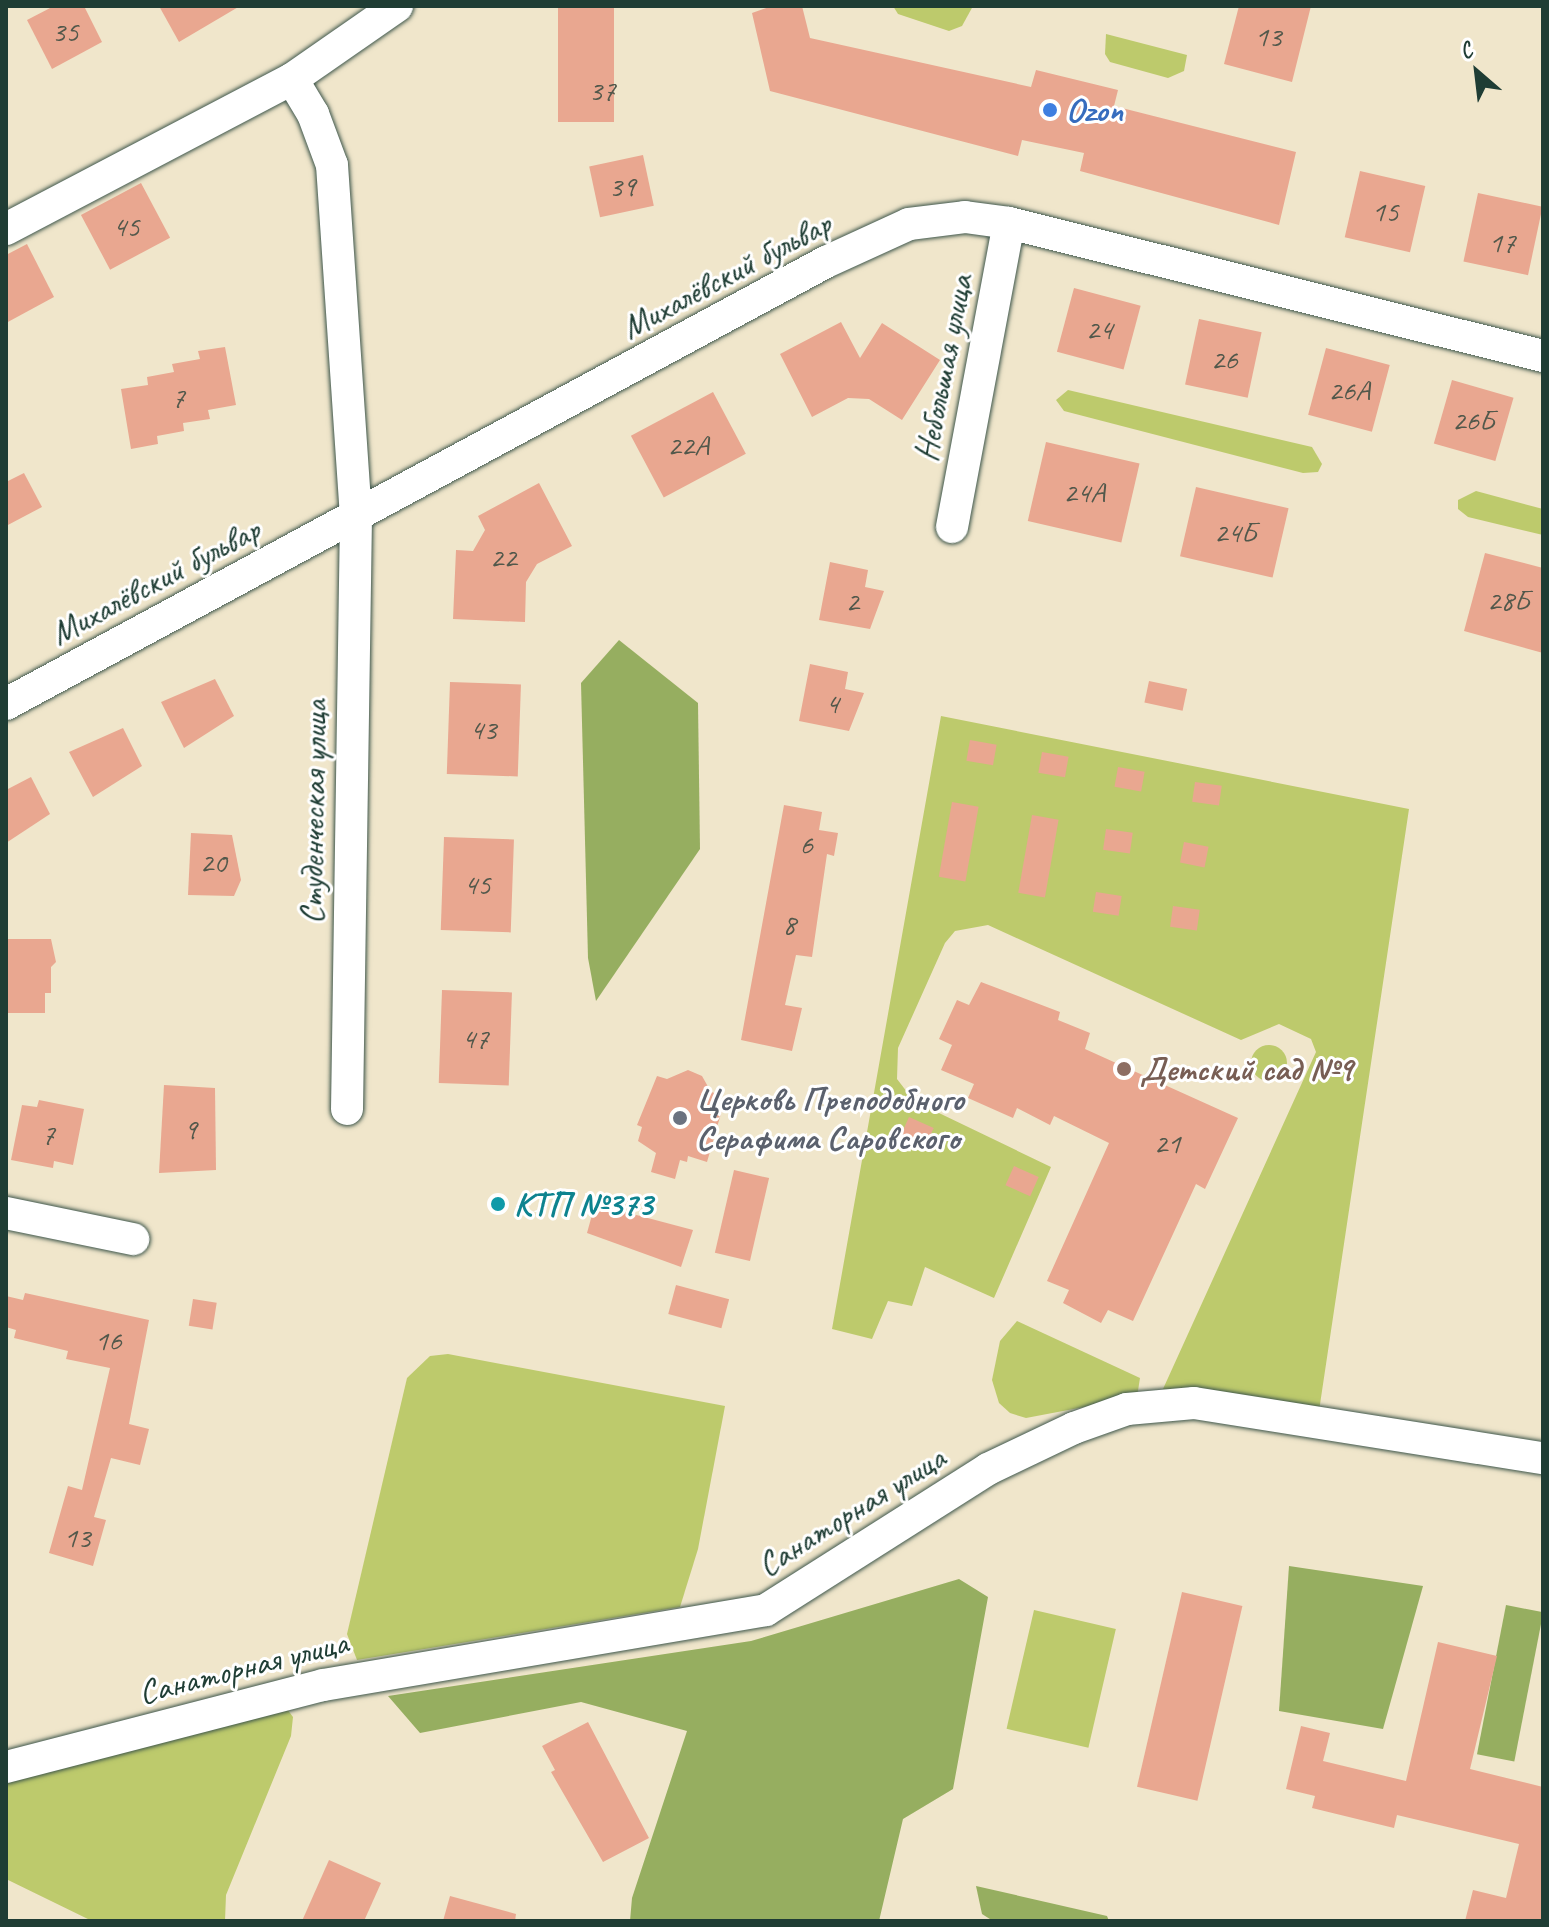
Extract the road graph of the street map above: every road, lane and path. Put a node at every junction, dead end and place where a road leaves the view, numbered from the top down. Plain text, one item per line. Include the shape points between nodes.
1 (397, 6) edge
2 (292, 79) junction
3 (1009, 223) junction
4 (6, 229) edge
5 (1543, 356) edge
6 (356, 517) junction
7 (952, 527) dead end
8 (6, 704) edge
9 (347, 1109) dead end
10 (6, 1213) edge
11 (133, 1239) dead end
12 (1543, 1458) edge
13 (6, 1767) edge

1 - 2 street
2 - 4 street
2 - 6 street, Студенческая улица via 313,114 332,165
3 - 5 street, Михалёвский бульвар
3 - 6 street, Михалёвский бульвар via 965,217 909,224 826,262
3 - 7 street, Небольшая улица
6 - 8 street, Михалёвский бульвар
6 - 9 street, Студенческая улица
10 - 11 street
12 - 13 street, Санаторная улица via 1194,1403 1127,1409 988,1469 766,1610 323,1685

